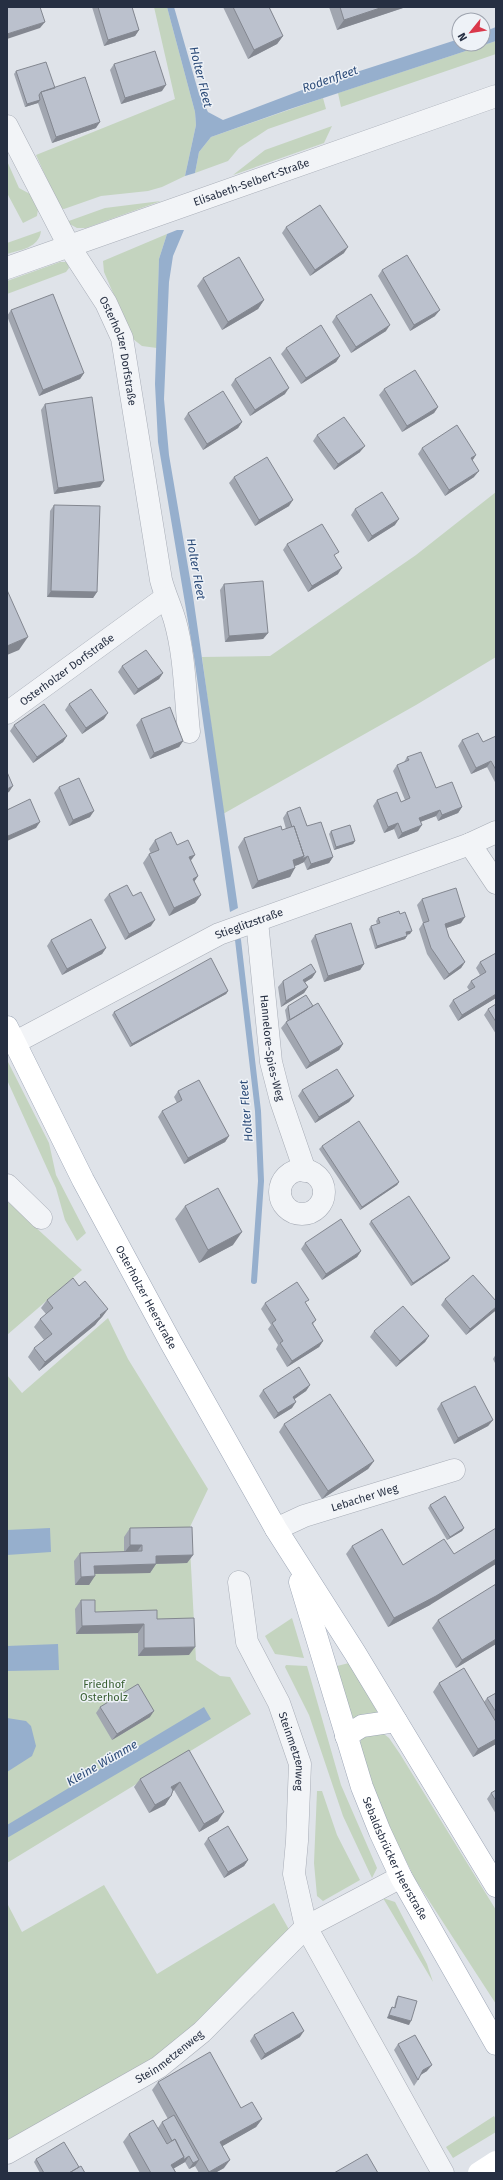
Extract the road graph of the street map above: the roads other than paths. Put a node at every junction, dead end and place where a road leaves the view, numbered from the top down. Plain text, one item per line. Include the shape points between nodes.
1 (496, 96) edge
2 (7, 126) edge
3 (69, 246) junction
4 (7, 268) edge
5 (166, 598) junction
6 (7, 713) edge
7 (189, 732) dead end
8 (496, 832) edge
9 (470, 844) junction
10 (496, 883) edge
11 (257, 921) junction
12 (11, 1035) edge
13 (305, 1171) dead end
14 (7, 1185) edge
15 (41, 1218) dead end
16 (454, 1470) dead end
17 (276, 1529) junction
18 (295, 1561) junction
19 (239, 1582) dead end
20 (324, 1660) joint
21 (396, 1721) junction
22 (346, 1736) junction
23 (401, 1877) junction
24 (496, 1886) edge
25 (306, 1927) junction
26 (496, 2044) edge
27 (7, 2153) edge
28 (496, 2162) edge
29 (443, 2173) edge
30 (479, 2173) edge

1 - 3 street, Elisabeth-Selbert-Straße
2 - 3 street, Osterholzer Dorfstraße
3 - 4 street, Elisabeth-Selbert-Straße
3 - 5 street, Osterholzer Dorfstraße via 106,303 122,338
5 - 6 street, Osterholzer Dorfstraße
5 - 7 street, Osterholzer Dorfstraße via 175,620
8 - 9 street, Stieglitzstraße
9 - 10 street
9 - 11 street, Stieglitzstraße
11 - 12 street, Stieglitzstraße via 219,934
11 - 13 street, Hannelore-Spies-Weg via 271,1062 281,1101
12 - 17 main road, Osterholzer Heerstraße via 87,1186
14 - 15 street
16 - 17 street, Lebacher Weg via 304,1516
17 - 18 main road, Osterholzer Heerstraße
18 - 20 main road, Osterholzer Heerstraße
18 - 21 main road, Osterholzer Heerstraße
19 - 25 street, Steinmetzenweg via 247,1642 279,1703 300,1764 294,1874
20 - 22 main road, Sebaldsbrücker Heerstraße
21 - 22 main road via 362,1726
21 - 24 main road
22 - 23 main road, Sebaldsbrücker Heerstraße via 364,1793
23 - 25 street, Steinmetzenweg
23 - 26 main road, Sebaldsbrücker Heerstraße
25 - 27 street, Steinmetzenweg via 202,2032 159,2067
25 - 29 street, Steinmetzenweg
28 - 30 main road

